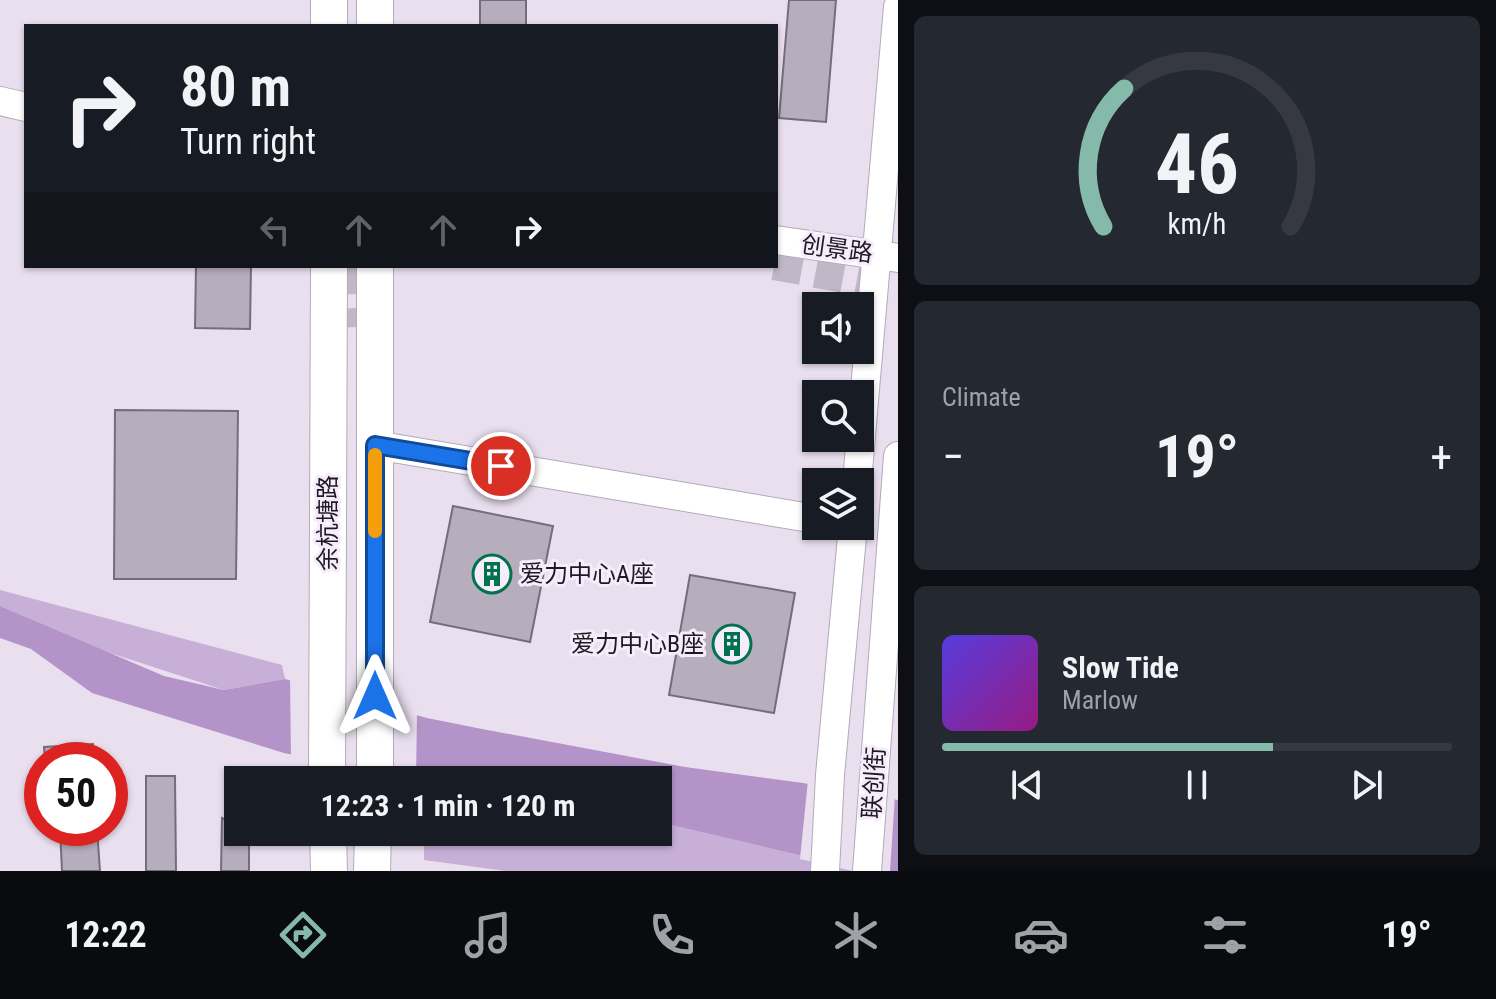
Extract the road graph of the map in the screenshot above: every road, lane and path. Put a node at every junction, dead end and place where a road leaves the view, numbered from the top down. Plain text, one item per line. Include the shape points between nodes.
1 (329, 0) edge
2 (375, 0) edge
3 (898, 7) edge
4 (329, 24) edge
5 (375, 24) edge
6 (0, 101) edge
7 (24, 107) edge
8 (778, 240) edge
9 (888, 257) edge
10 (329, 268) edge
11 (375, 268) edge
12 (375, 445) junction
13 (898, 456) edge
14 (859, 468) edge
15 (802, 517) edge
16 (895, 533) edge
17 (852, 540) edge
18 (327, 766) edge
19 (375, 766) edge
20 (328, 846) edge
21 (373, 846) edge
22 (329, 871) edge
23 (372, 871) edge
24 (825, 871) edge
25 (867, 871) edge

1 - 4 main road
2 - 5 main road
3 - 9 street
6 - 7 street
8 - 9 street, 创景路
9 - 14 street
10 - 18 main road, 余杭塘路
11 - 12 main road, 余杭塘路
12 - 15 street
12 - 19 main road, 余杭塘路
13 - 16 street, 联创街
16 - 25 street, 联创街
17 - 24 street, 联创街
20 - 22 main road
21 - 23 main road

